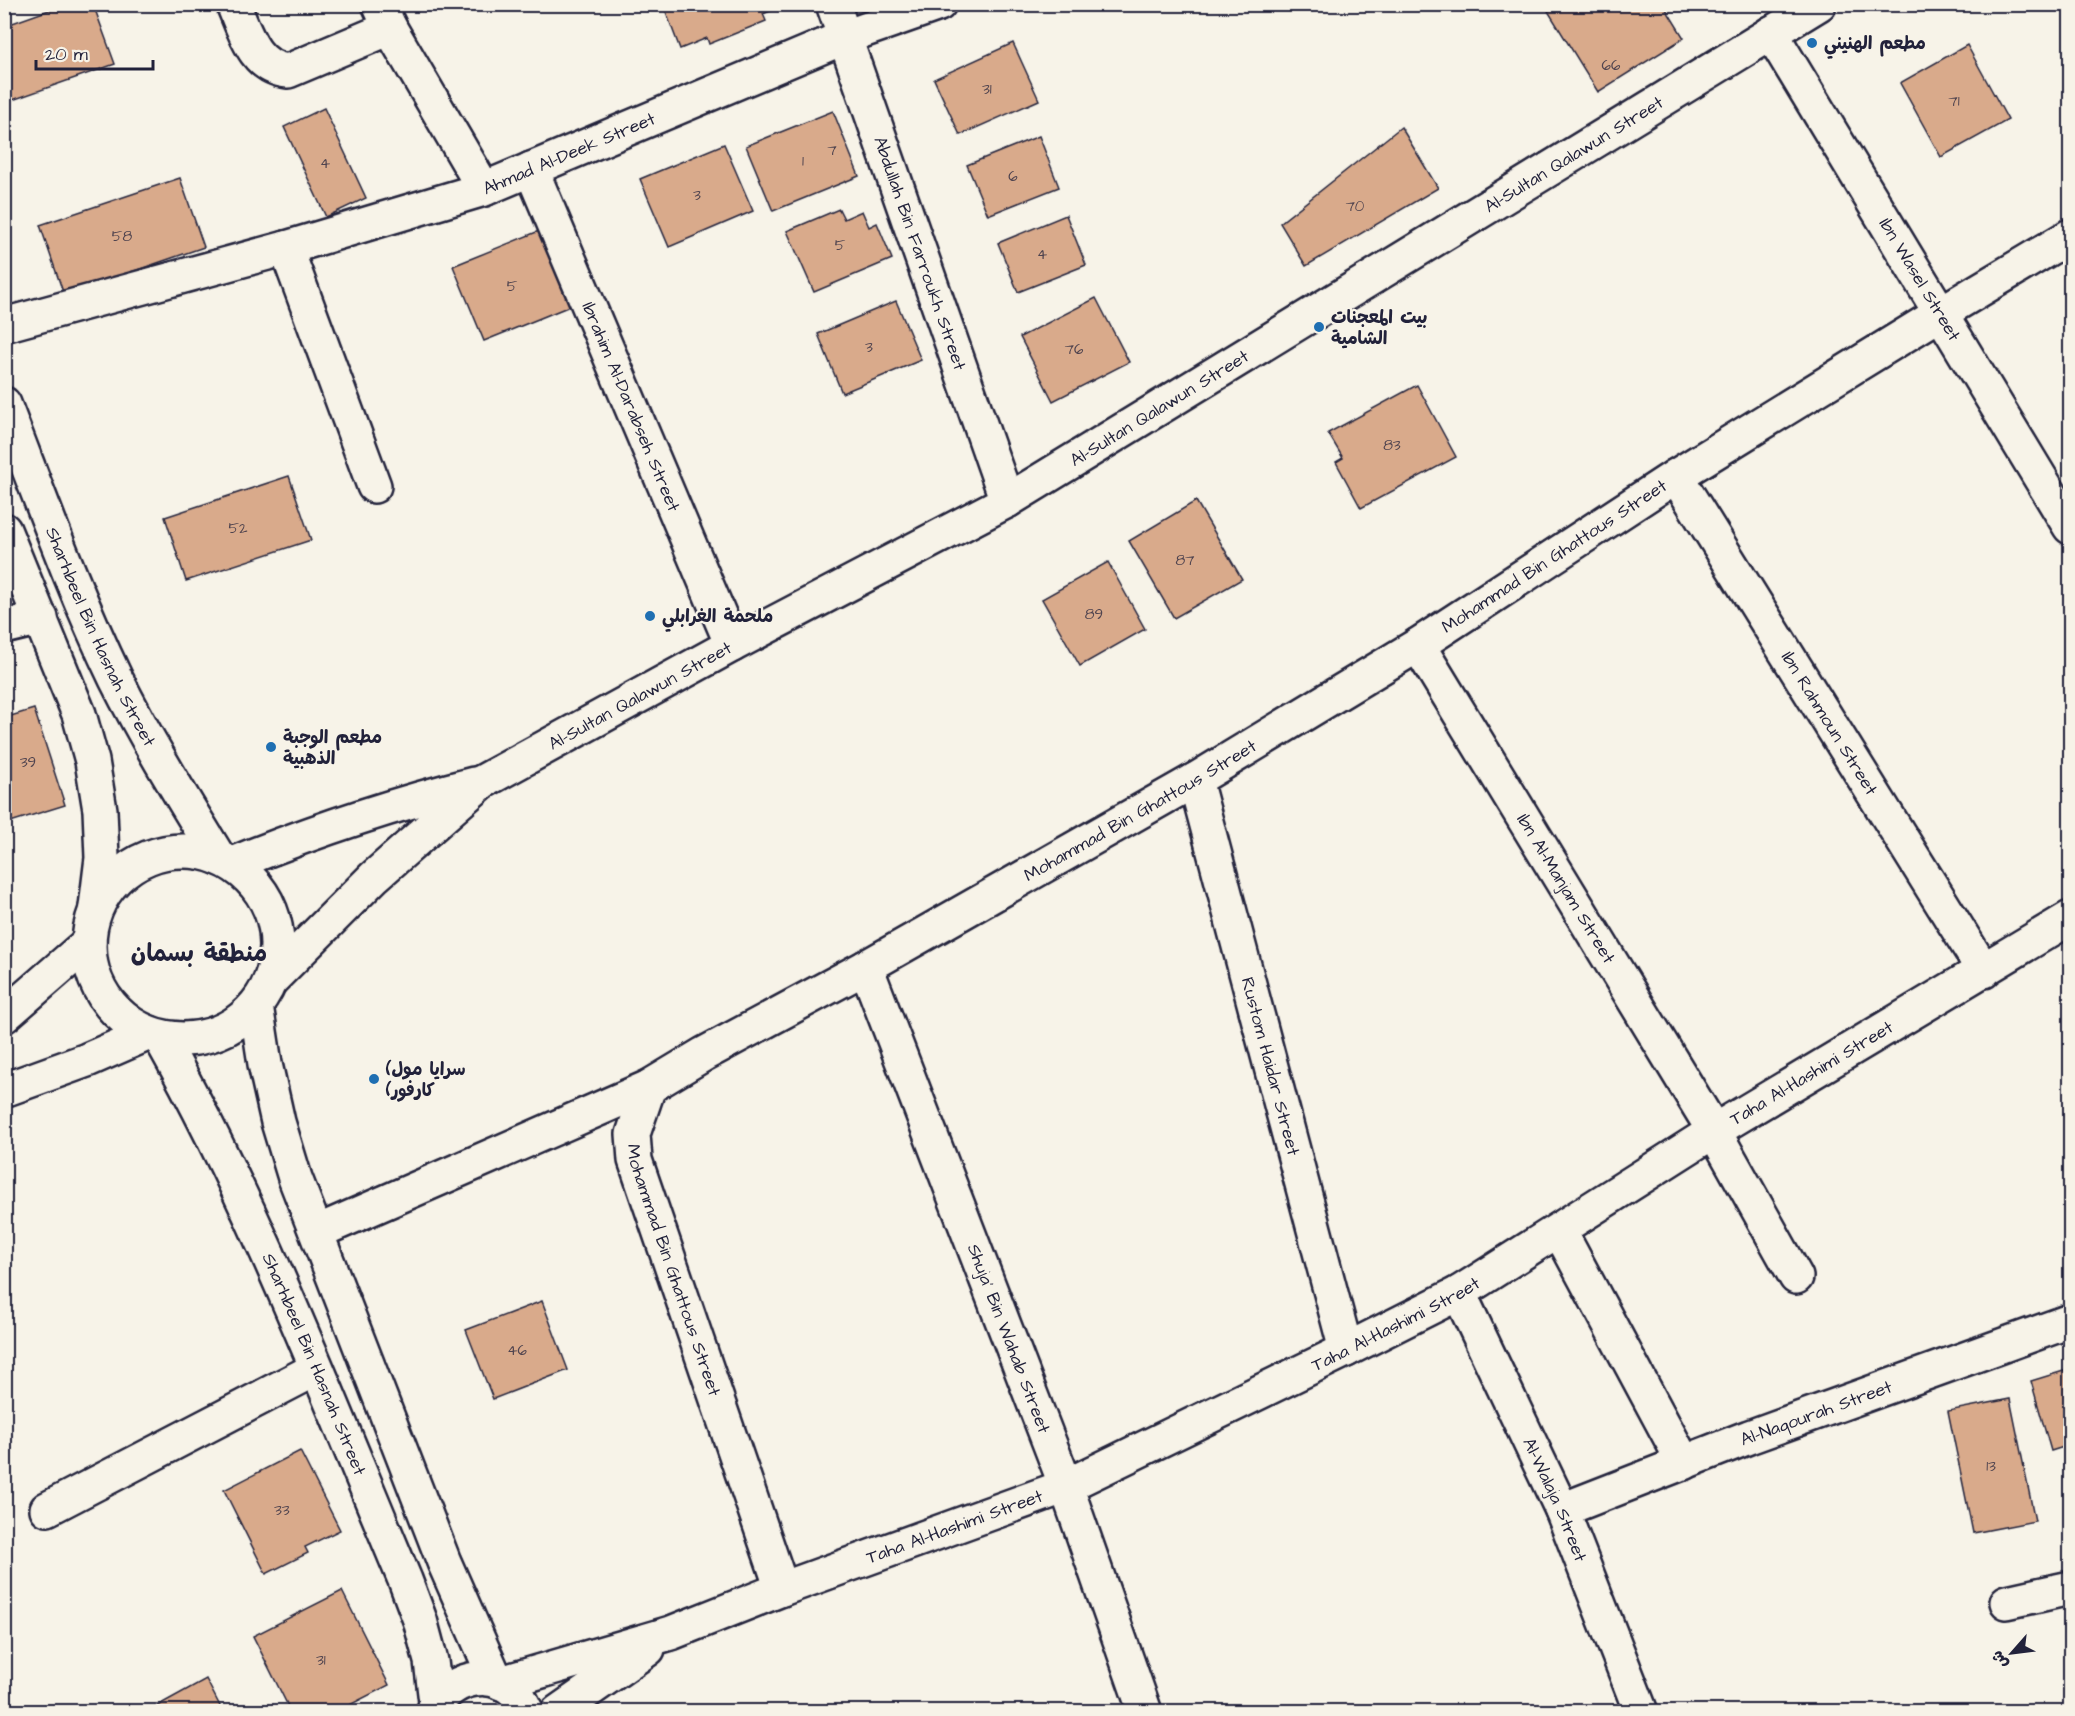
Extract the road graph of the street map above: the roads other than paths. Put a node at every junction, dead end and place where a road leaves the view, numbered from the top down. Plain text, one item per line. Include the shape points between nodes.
1 (233, 4) edge
2 (833, 4) edge
3 (939, 4) edge
4 (1819, 4) edge
5 (385, 16) edge
6 (1771, 33) junction
7 (844, 37) junction
8 (531, 169) junction
9 (484, 189) junction
10 (2070, 236) edge
11 (286, 248) junction
12 (1941, 313) junction
13 (4, 325) edge
14 (4, 404) edge
15 (1676, 476) junction
16 (374, 486) dead end
17 (1007, 501) junction
18 (2070, 527) edge
19 (4, 530) edge
20 (41, 618) junction
21 (4, 627) edge
22 (732, 645) junction
23 (1418, 645) junction
24 (1195, 780) junction
25 (482, 782) junction
26 (225, 861) junction
27 (96, 907) junction
28 (2070, 918) edge
29 (89, 942) junction
30 (866, 967) junction
31 (1984, 971) junction
32 (264, 992) junction
33 (4, 1016) edge
34 (154, 1035) junction
35 (649, 1087) junction
36 (4, 1090) edge
37 (1714, 1131) junction
38 (1559, 1230) junction
39 (317, 1233) junction
40 (1796, 1277) dead end
41 (1459, 1293) junction
42 (2070, 1321) edge
43 (1346, 1350) junction
44 (316, 1369) junction
45 (1684, 1463) junction
46 (1066, 1486) junction
47 (47, 1509) dead end
48 (1562, 1510) junction
49 (2070, 1588) edge
50 (782, 1589) junction
51 (2007, 1602) dead end
52 (671, 1633) junction
53 (499, 1682) junction
54 (435, 1707) edge
55 (527, 1712) edge
56 (558, 1712) edge
57 (1145, 1712) edge
58 (1641, 1712) edge

1 - 5 street via 259,57 278,70 288,71
2 - 7 street, Abdullah Bin Farroukh Street
3 - 7 street, Ahmad Al-Deek Street
4 - 6 street, Al-Sultan Qalawun Street
5 - 9 street
6 - 12 street, Ibn Wasel Street
6 - 17 street, Al-Sultan Qalawun Street
7 - 8 street, Ahmad Al-Deek Street
7 - 17 street, Abdullah Bin Farroukh Street
8 - 9 street, Ahmad Al-Deek Street
8 - 22 street, Ibrahim Al-Darabseh Street
9 - 11 street, Ahmad Al-Deek Street
10 - 12 street, Mohammad Bin Ghattous Street
11 - 13 street, Ahmad Al-Deek Street
11 - 16 street
12 - 15 street, Mohammad Bin Ghattous Street
12 - 18 street, Ibn Wasel Street
14 - 26 street, Sharhbeel Bin Hasnah Street via 81,603 117,680 166,770
15 - 23 street, Mohammad Bin Ghattous Street
15 - 31 street, Ibn Rahmoun Street
17 - 22 street, Al-Sultan Qalawun Street
19 - 20 street
20 - 21 street
20 - 27 street via 79,714 92,761 102,858
22 - 25 street, Al-Sultan Qalawun Street
23 - 24 street, Mohammad Bin Ghattous Street
23 - 37 street, Ibn Al-Manjam Street
24 - 30 street, Mohammad Bin Ghattous Street
24 - 43 street, Rustom Haidar Street
25 - 26 street, Al-Sultan Qalawun Street via 355,817
25 - 32 street, Al-Sultan Qalawun Street via 374,877
26 - 27 street via 190,851 161,853 135,864 112,882
26 - 32 street via 256,886 272,914 278,947
27 - 29 street
28 - 31 street, Taha Al-Hashimi Street
29 - 33 street
29 - 34 street via 92,970 104,997 124,1018
30 - 35 street, Mohammad Bin Ghattous Street
30 - 46 street, Shuja' Bin Wahab Street
31 - 37 street, Taha Al-Hashimi Street
32 - 34 street via 236,1023 213,1035 187,1040
32 - 39 street via 265,1064 295,1178
34 - 36 street
34 - 44 street, Sharhbeel Bin Hasnah Street via 209,1126
35 - 39 street
35 - 50 street, Mohammad Bin Ghattous Street via 633,1134 635,1160
37 - 38 street, Taha Al-Hashimi Street
37 - 40 street, Ibn Al-Manjam Street
38 - 41 street, Taha Al-Hashimi Street
38 - 45 street
39 - 53 street via 444,1562
41 - 43 street, Taha Al-Hashimi Street
41 - 48 street, Al-Walaja Street
42 - 45 street, Al-Naqourah Street
43 - 46 street, Taha Al-Hashimi Street
44 - 47 street
44 - 54 street, Sharhbeel Bin Hasnah Street via 420,1620 431,1660
45 - 48 street, Al-Naqourah Street
46 - 50 street, Taha Al-Hashimi Street
46 - 57 street, Shuja' Bin Wahab Street
48 - 58 street, Al-Walaja Street
49 - 51 street
50 - 52 street, Taha Al-Hashimi Street
52 - 53 street, Taha Al-Hashimi Street
52 - 56 street, Taha Al-Hashimi Street
53 - 54 street, Taha Al-Hashimi Street via 479,1678 462,1681 447,1690
53 - 55 street via 517,1695

